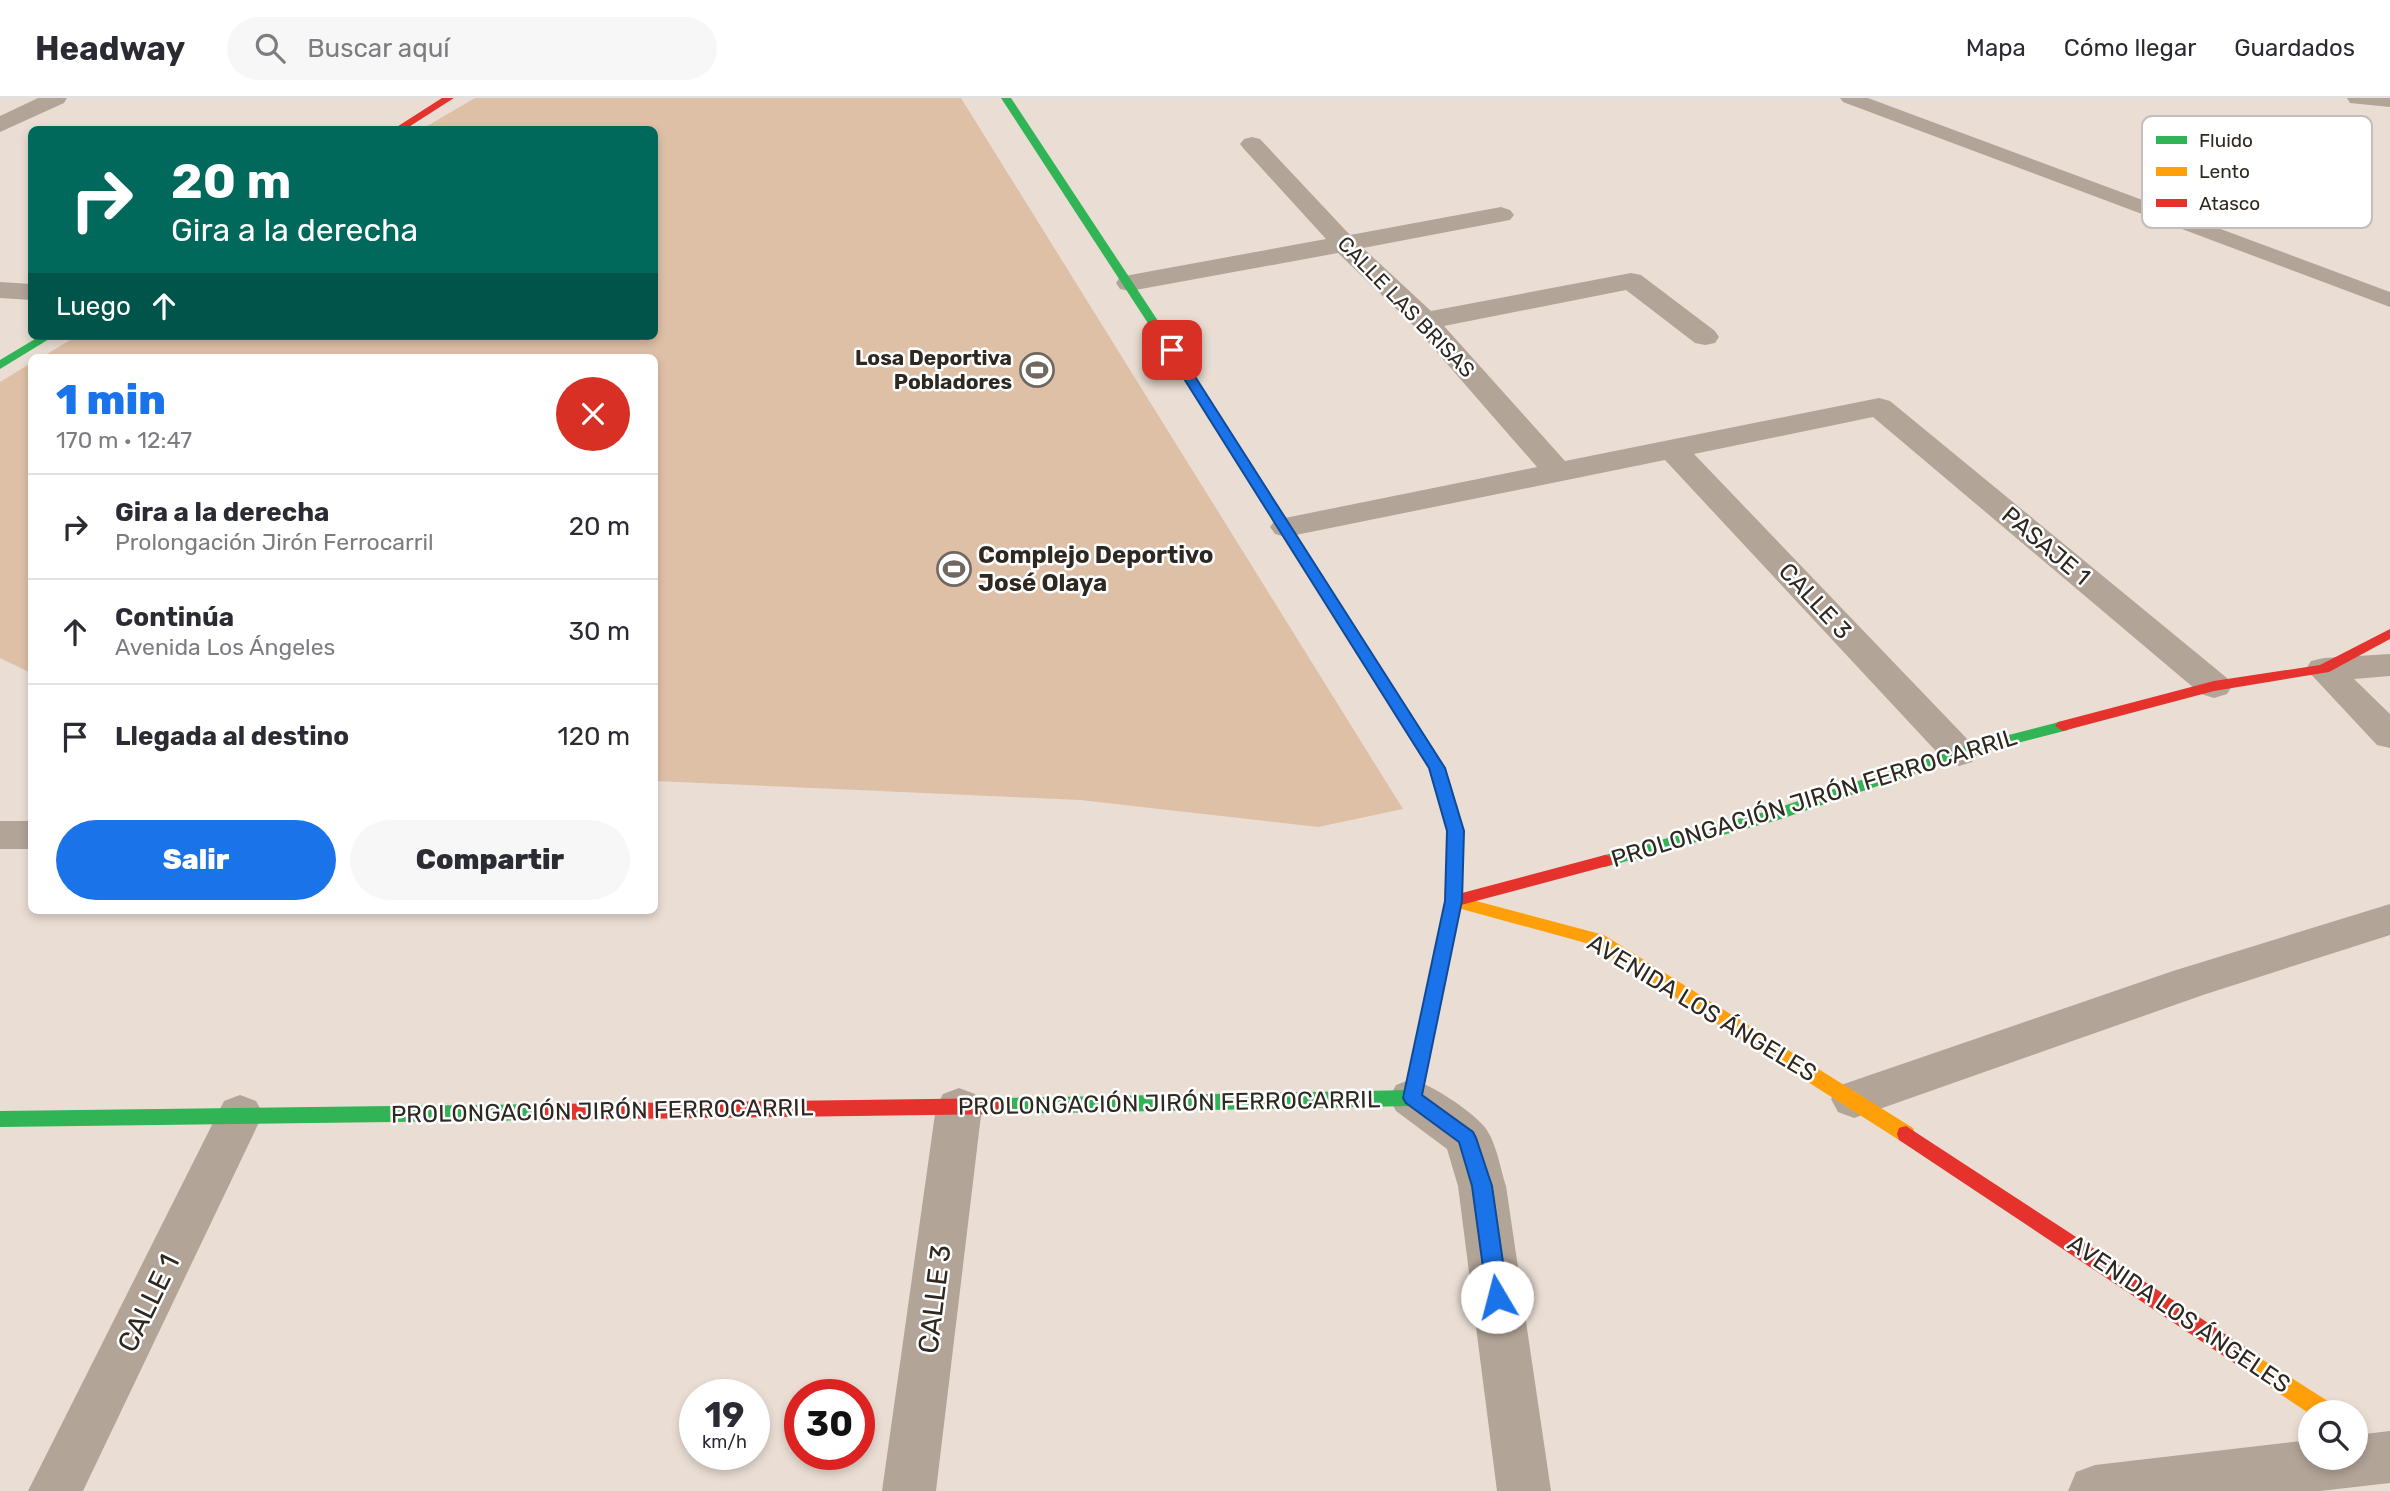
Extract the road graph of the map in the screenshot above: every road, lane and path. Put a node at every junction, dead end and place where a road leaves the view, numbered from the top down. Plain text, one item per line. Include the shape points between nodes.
1 (56, 98) edge
2 (449, 98) edge
3 (1006, 98) edge
4 (1850, 98) edge
5 (2358, 98) edge
6 (2390, 100) edge
7 (0, 125) edge
8 (403, 126) edge
9 (1252, 144) dead end
10 (2142, 207) edge
11 (1501, 215) dead end
12 (2198, 228) edge
13 (1345, 245) junction
14 (1130, 283) junction
15 (0, 290) edge
16 (28, 292) edge
17 (2390, 300) edge
18 (1425, 321) junction
19 (1705, 337) dead end
20 (41, 340) edge
21 (0, 365) edge
22 (1672, 449) junction
23 (1558, 472) junction
24 (1286, 527) junction
25 (2390, 633) edge
26 (2390, 665) edge
27 (2324, 669) junction
28 (2214, 686) junction
29 (2390, 736) edge
30 (1959, 753) junction
31 (0, 835) edge
32 (28, 835) edge
33 (1453, 901) junction
34 (2390, 919) edge
35 (1412, 1098) junction
36 (1854, 1100) junction
37 (959, 1108) junction
38 (240, 1114) junction
39 (0, 1119) edge
40 (2308, 1400) edge
41 (2368, 1440) edge
42 (2390, 1455) edge
43 (55, 1491) edge
44 (909, 1491) edge
45 (1524, 1491) edge
46 (2095, 1491) edge

1 - 7 street
2 - 8 street
3 - 14 street
4 - 10 lane
5 - 6 street
9 - 13 street, CALLE LAS BRISAS
11 - 13 street
12 - 17 lane
13 - 14 street
13 - 18 street, CALLE LAS BRISAS
14 - 24 street
15 - 16 street
18 - 19 street via 1630,281
18 - 23 street, CALLE LAS BRISAS
20 - 21 street
22 - 23 street
22 - 28 street, PASAJE 1 via 1878,407
22 - 30 street, CALLE 3
23 - 24 street
24 - 33 street via 1437,768 1455,831
25 - 27 street, PROLONGACIÓN JIRÓN FERROCARRIL
26 - 27 street
27 - 28 street, PROLONGACIÓN JIRÓN FERROCARRIL
27 - 29 street
28 - 30 street, PROLONGACIÓN JIRÓN FERROCARRIL
30 - 33 street, PROLONGACIÓN JIRÓN FERROCARRIL via 1772,816
31 - 32 street
33 - 35 street, PROLONGACIÓN JIRÓN FERROCARRIL
33 - 36 street, AVENIDA LOS ÁNGELES via 1598,940
34 - 36 street via 2188,983
35 - 37 street, PROLONGACIÓN JIRÓN FERROCARRIL
35 - 45 street via 1467,1138 1482,1186
36 - 40 street, AVENIDA LOS ÁNGELES
37 - 38 street, PROLONGACIÓN JIRÓN FERROCARRIL
37 - 44 street, CALLE 3
38 - 39 street, PROLONGACIÓN JIRÓN FERROCARRIL
38 - 43 street, CALLE 1
41 - 42 street
42 - 46 street

